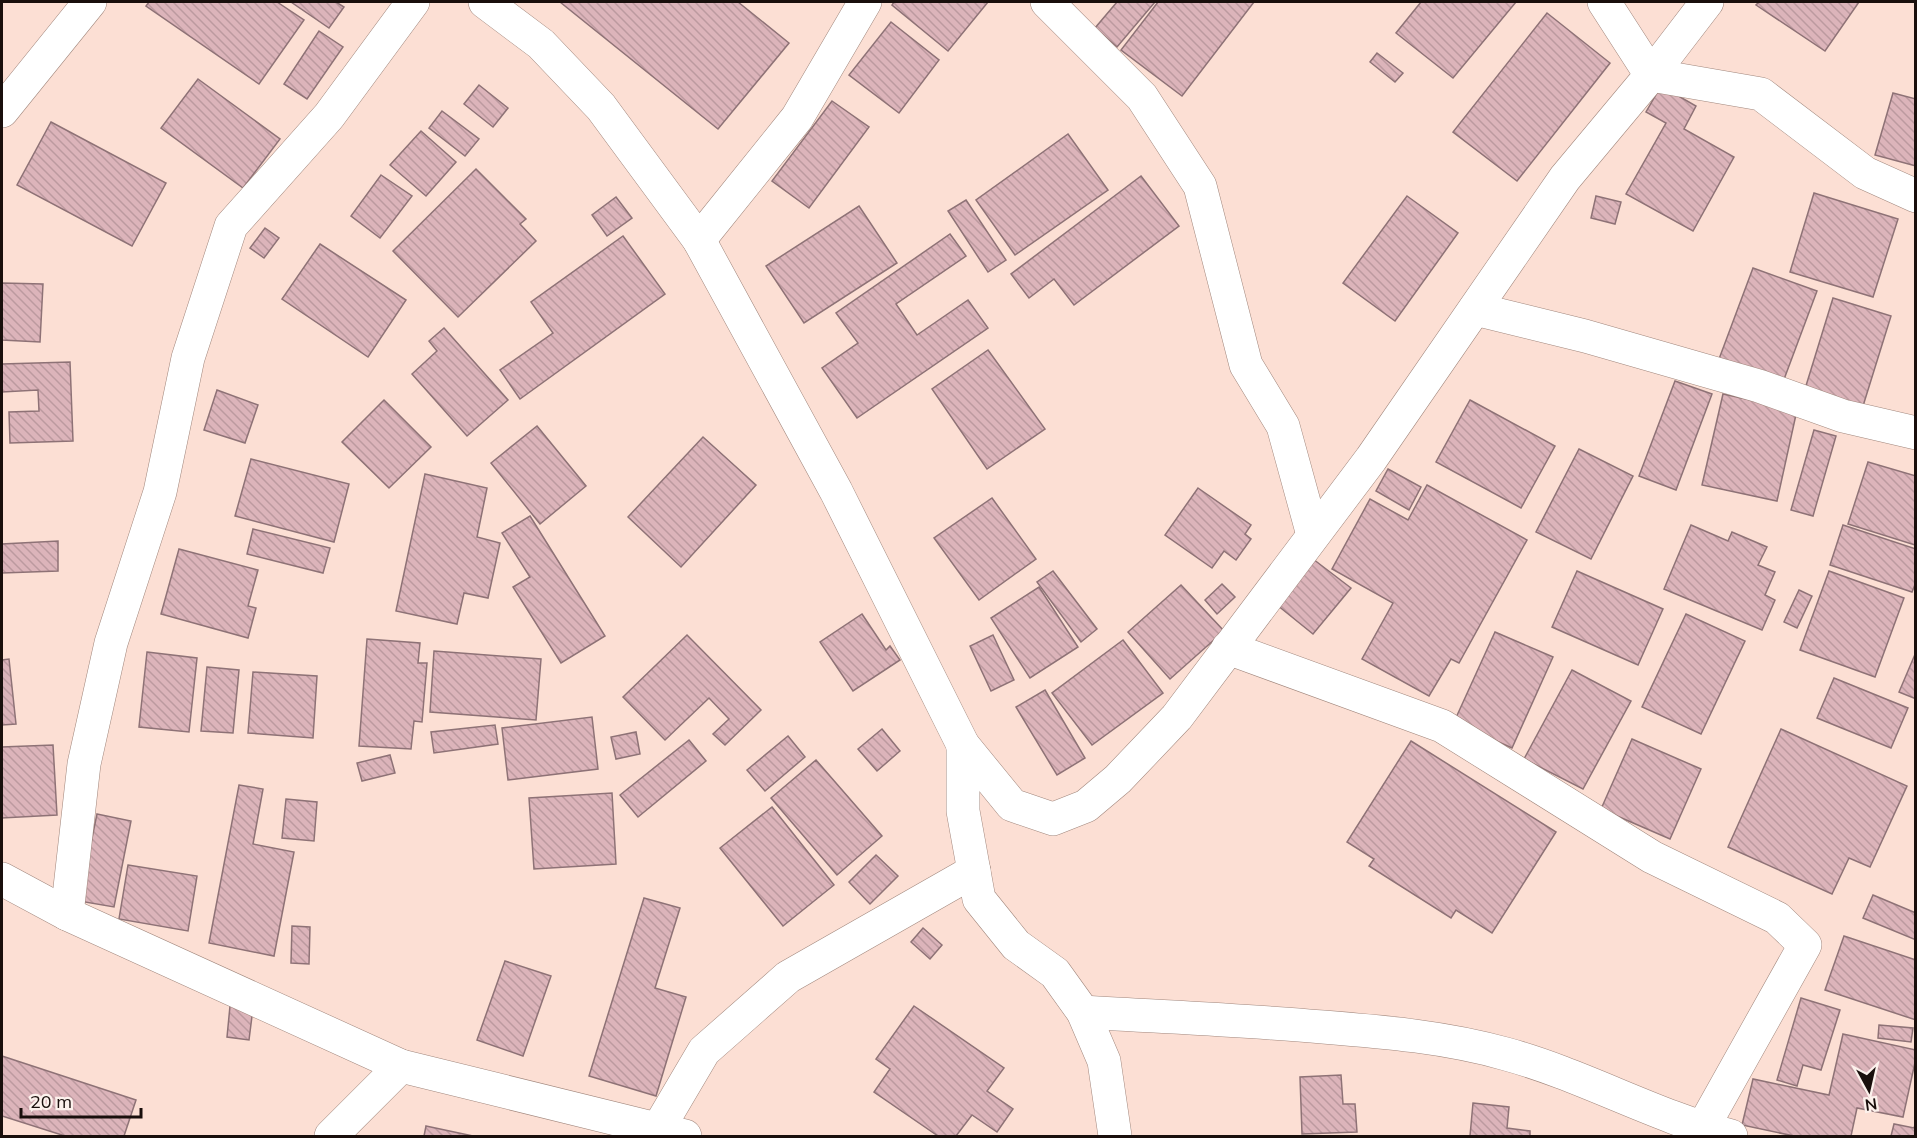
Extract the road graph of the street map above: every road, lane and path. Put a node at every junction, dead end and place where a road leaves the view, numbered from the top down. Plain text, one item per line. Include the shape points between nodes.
1 (90, 2) edge
2 (414, 2) edge
3 (485, 2) edge
4 (865, 2) edge
5 (1047, 2) edge
6 (1604, 2) edge
7 (1707, 2) edge
8 (1652, 75) junction
9 (2, 111) edge
10 (1916, 196) edge
11 (699, 240) junction
12 (1475, 309) junction
13 (1916, 433) edge
14 (1313, 535) junction
15 (1228, 648) junction
16 (963, 745) junction
17 (974, 871) junction
18 (2, 879) edge
19 (67, 914) junction
20 (1083, 1012) junction
21 (401, 1066) junction
22 (671, 1133) edge
23 (1711, 1134) edge
24 (331, 1137) edge
25 (1115, 1137) edge

1 - 9 street
2 - 19 street via 328,117 231,226 188,358 160,492 111,643 84,764
3 - 11 street via 541,44 601,107
4 - 11 street via 797,118
5 - 14 street via 1142,97 1200,186 1245,365 1283,426
6 - 8 street
7 - 8 street
8 - 10 street via 1761,94 1865,173
8 - 12 street via 1565,178
11 - 16 street via 836,491
12 - 13 street via 1586,336 1759,386 1843,416
12 - 14 street
14 - 15 street
15 - 16 street via 1177,717 1118,779 1086,806 1053,819 1012,805
15 - 23 street via 1442,726 1652,856 1777,918 1805,945
16 - 17 street via 963,811
17 - 20 street via 979,899 1016,945 1055,973
17 - 22 street via 788,977 704,1051
18 - 19 street
19 - 21 street
20 - 23 street via 1412,1034 1538,1063
20 - 25 street via 1104,1061
21 - 22 street
21 - 24 street

